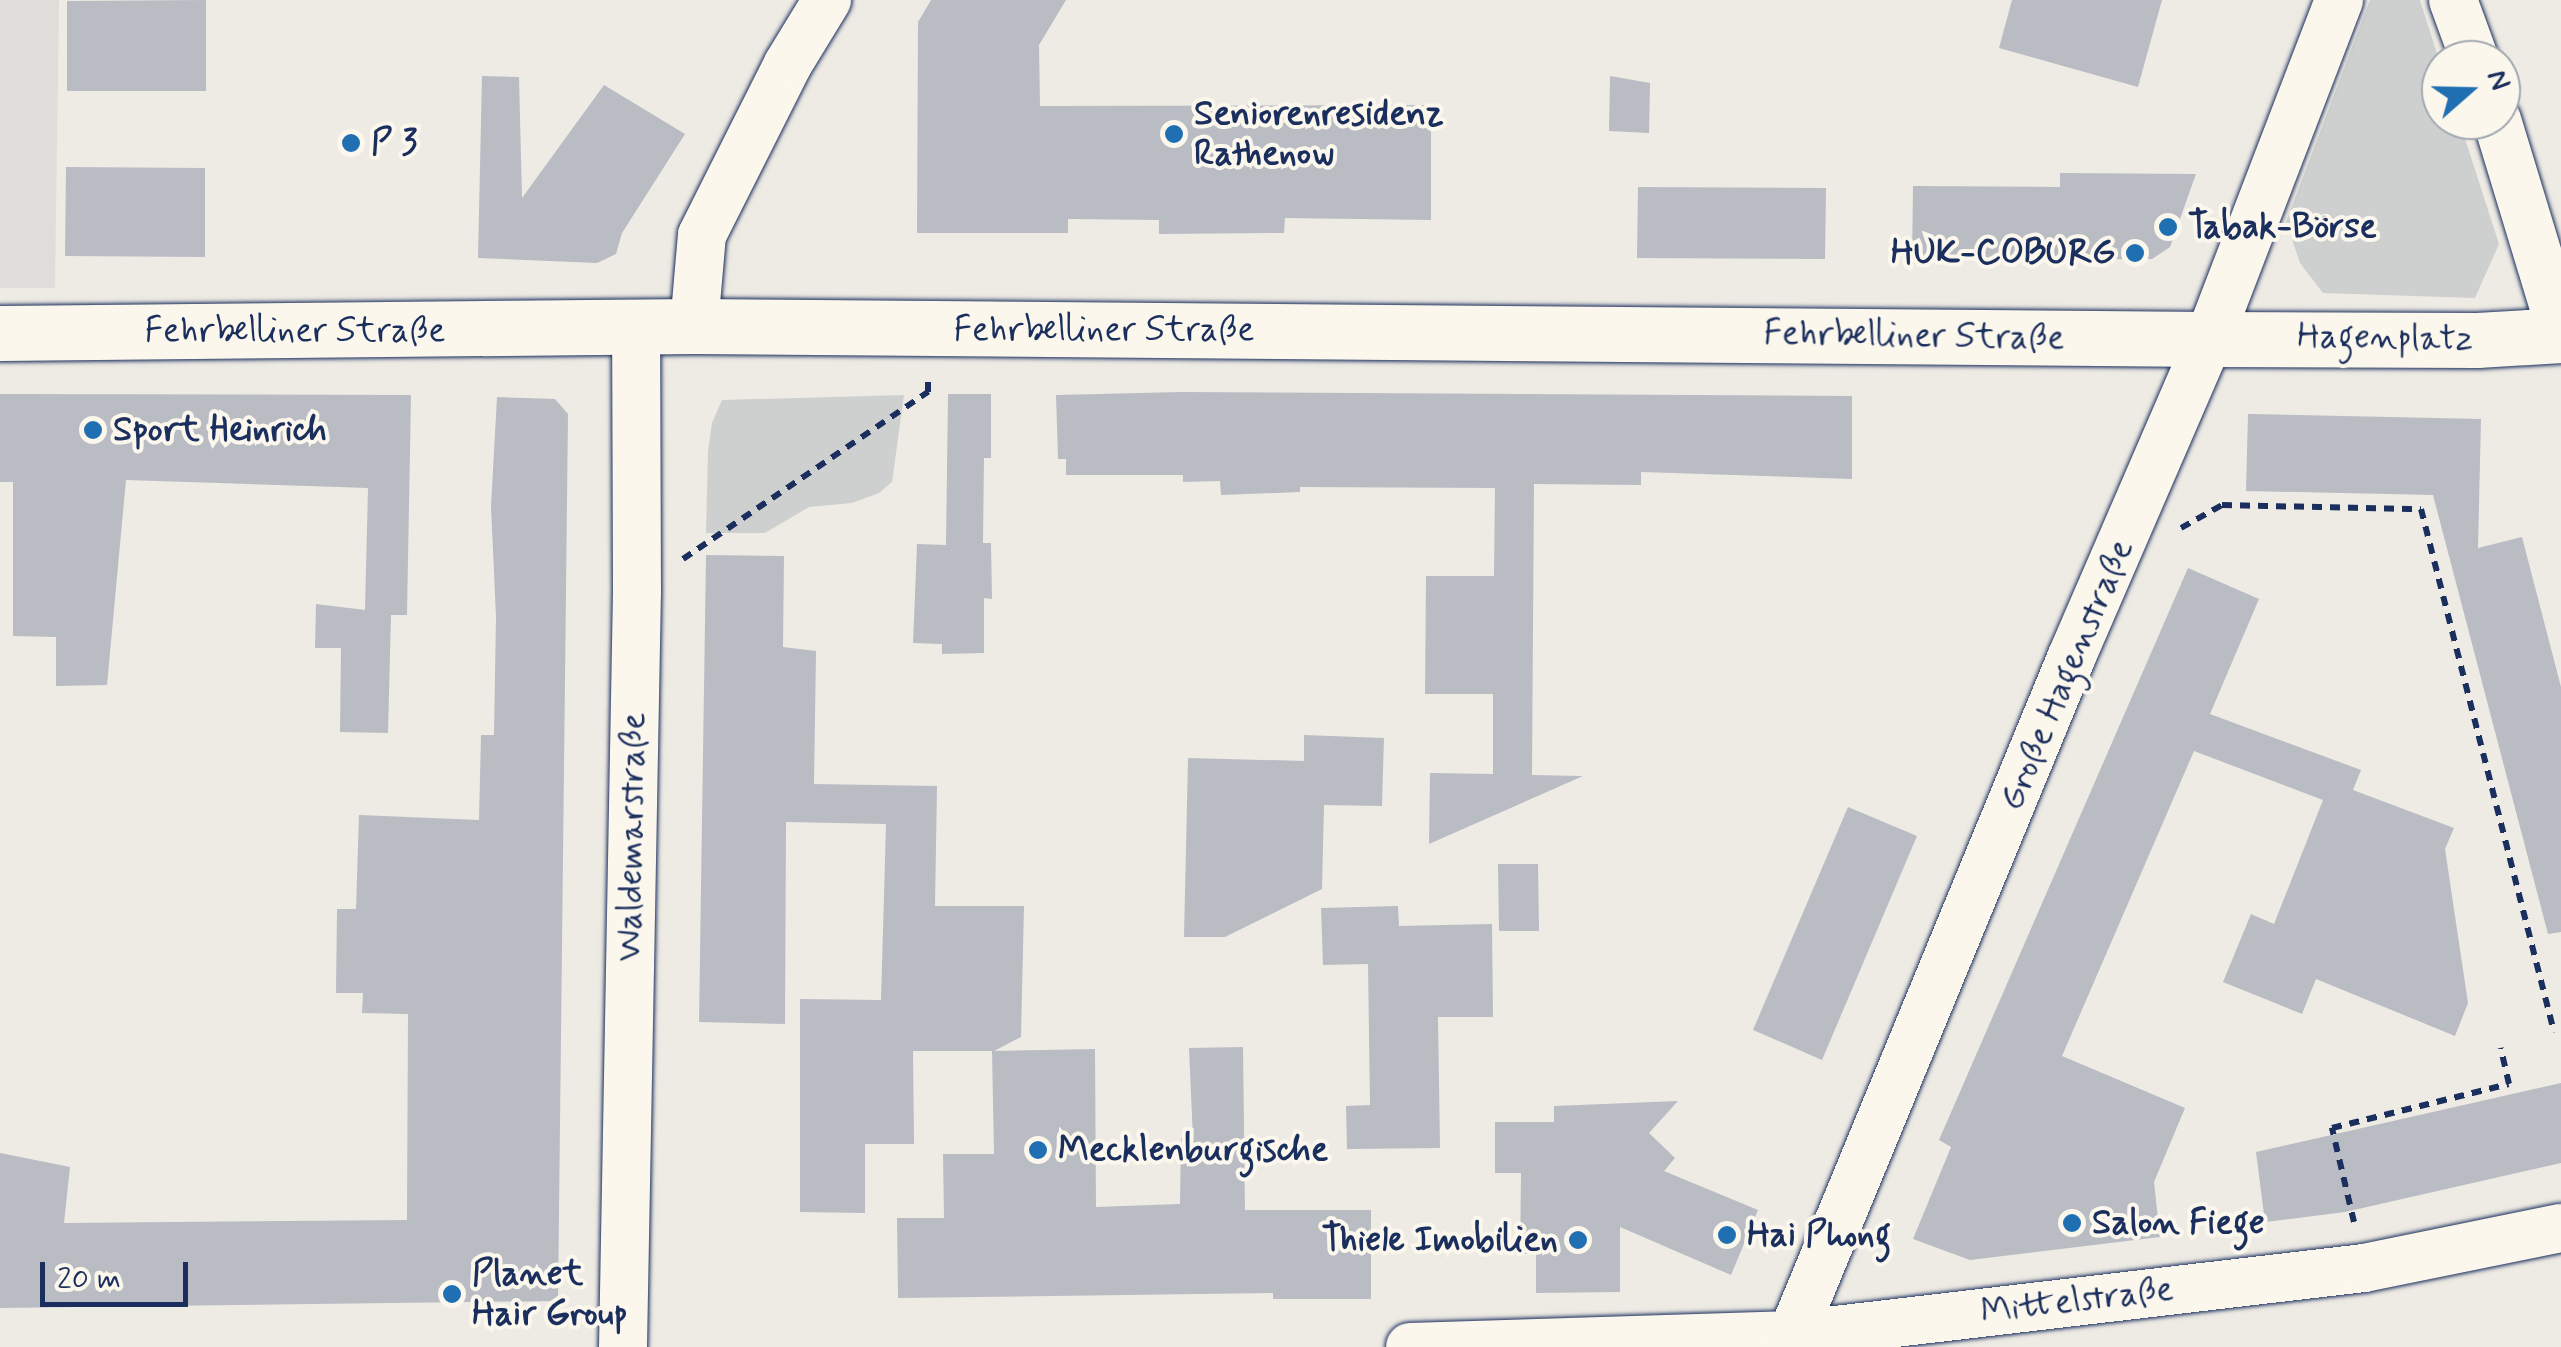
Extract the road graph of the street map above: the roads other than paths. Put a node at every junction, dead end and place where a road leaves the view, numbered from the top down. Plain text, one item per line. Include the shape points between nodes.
1 (827, 0) edge
2 (2338, 0) edge
3 (2453, 0) edge
4 (2468, 40) edge
5 (2503, 140) edge
6 (694, 326) junction
7 (636, 328) junction
8 (2561, 332) edge
9 (0, 333) edge
10 (2209, 339) junction
11 (2561, 1228) edge
12 (1790, 1341) edge
13 (623, 1347) edge
14 (1410, 1347) edge

1 - 6 street via 702,236
2 - 10 street, Große Hagenstraße
3 - 4 street
5 - 8 street
6 - 7 main road, Fehrbelliner Straße
6 - 10 main road, Fehrbelliner Straße
7 - 9 main road, Fehrbelliner Straße
7 - 13 street, Waldemarstraße
8 - 10 main road, Hagenplatz via 2477,340
10 - 12 street, Große Hagenstraße
11 - 12 street, Mittelstraße via 2364,1268
12 - 14 street, Mittelstraße

